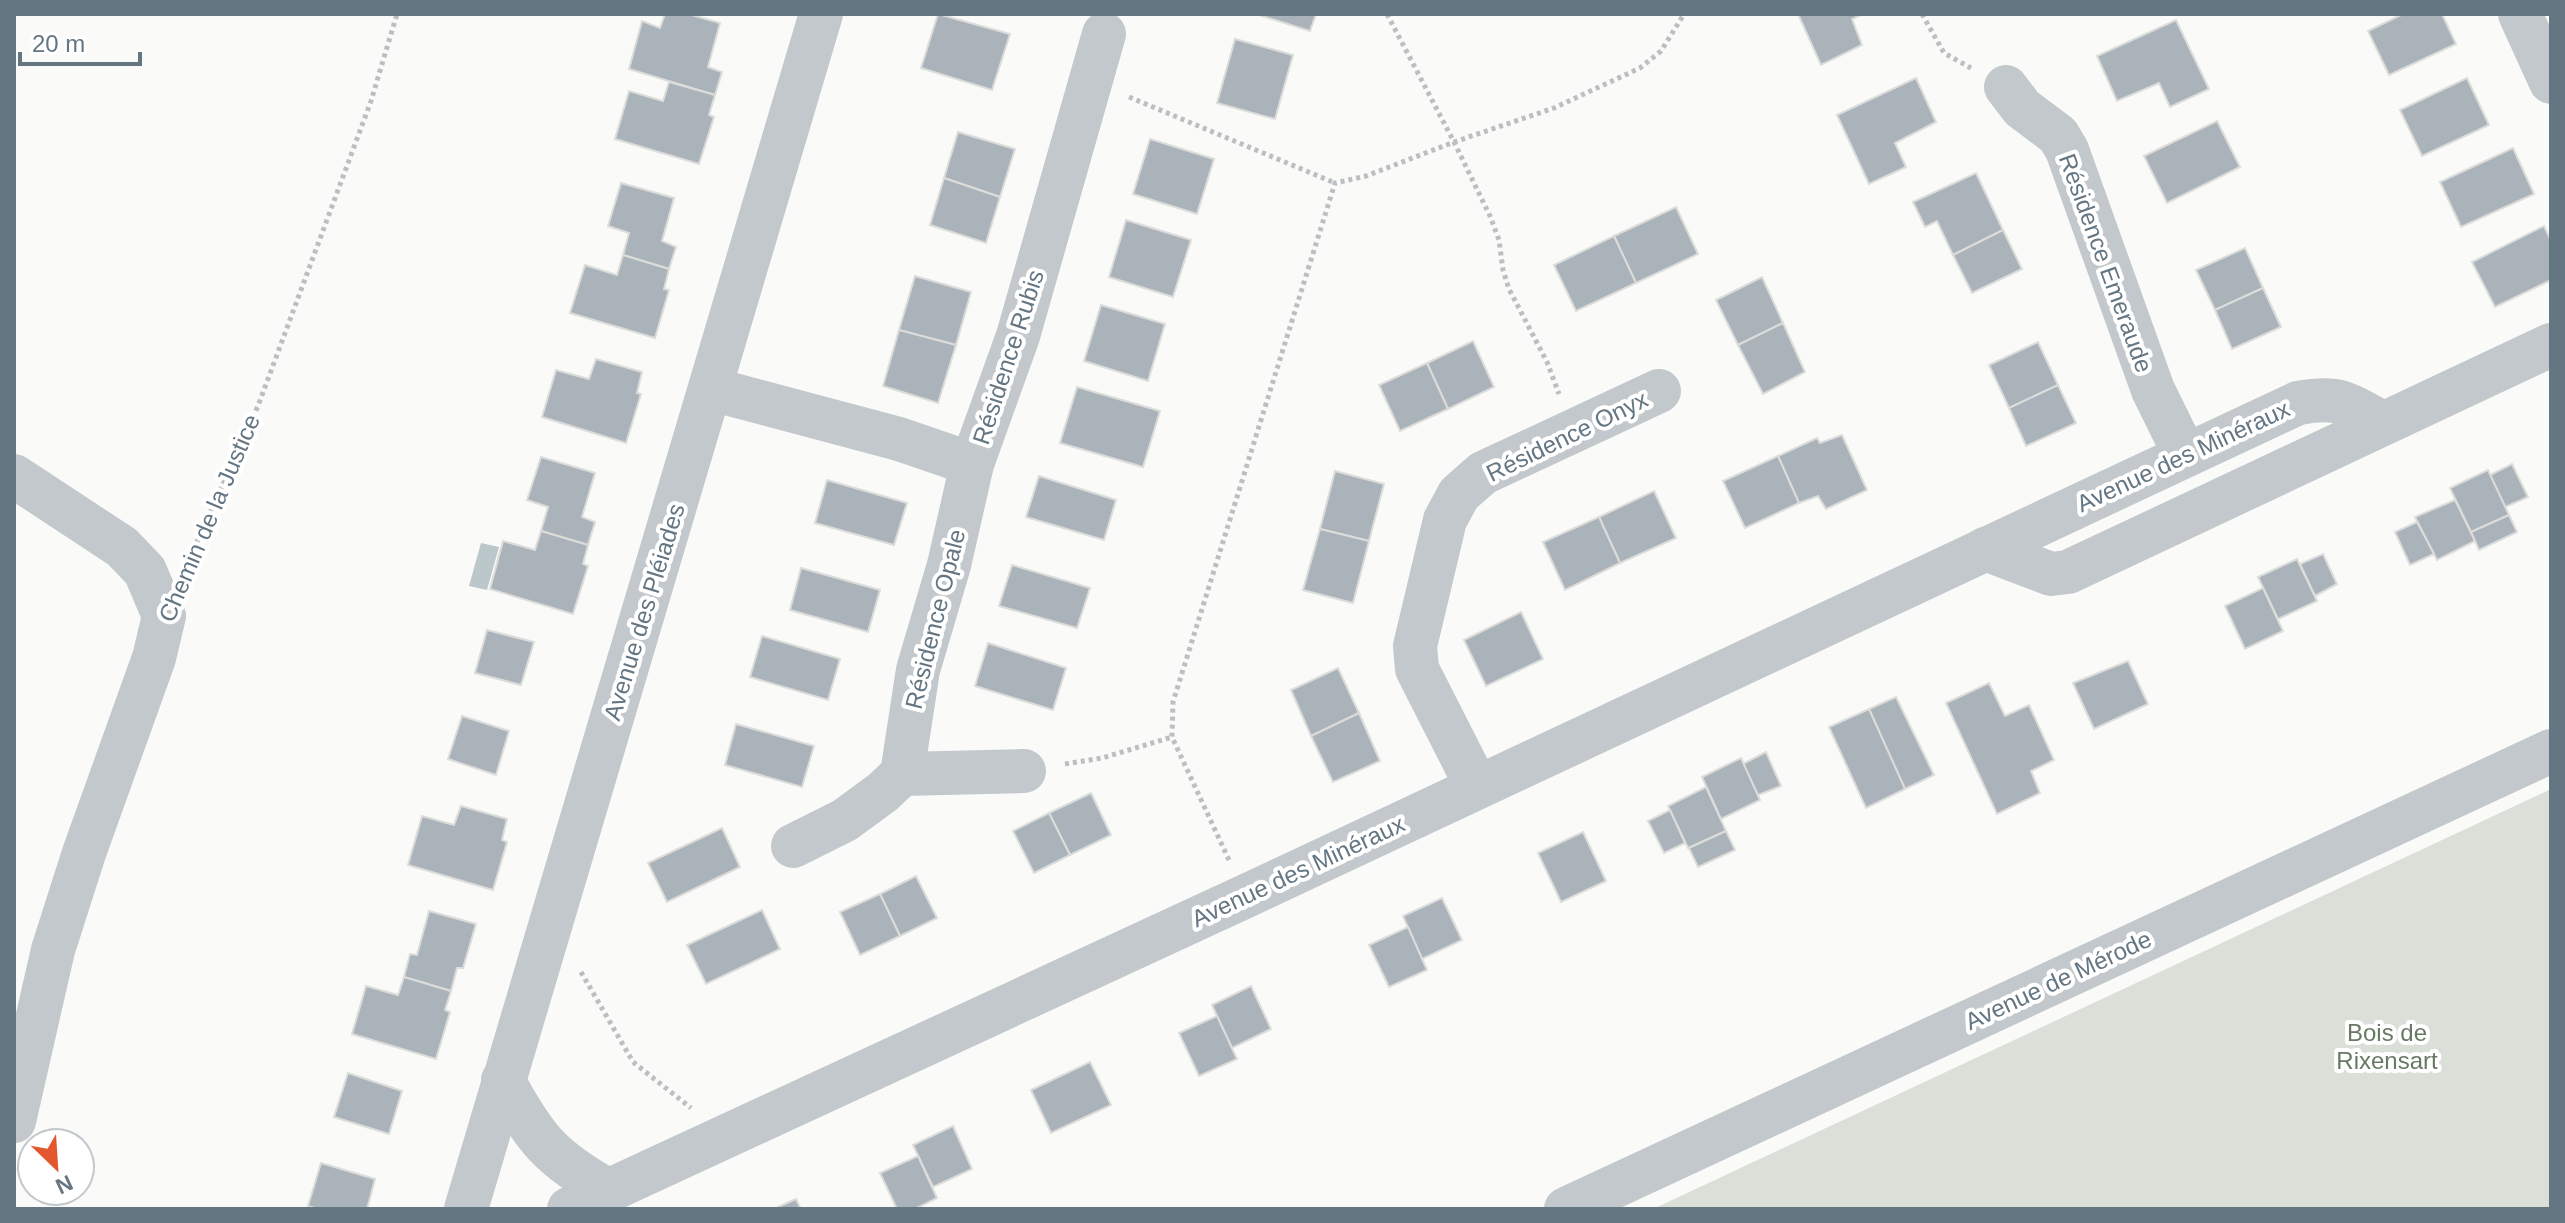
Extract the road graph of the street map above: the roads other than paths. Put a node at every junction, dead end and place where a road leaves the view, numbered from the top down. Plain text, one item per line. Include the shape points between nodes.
1 (821, 14) edge
2 (2520, 14) edge
3 (1104, 34) dead end
4 (2551, 82) edge
5 (2006, 87) road end
6 (2551, 345) edge
7 (711, 389) junction
8 (1659, 391) dead end
9 (2383, 423) junction
10 (2185, 455) junction
11 (972, 464) junction
12 (14, 476) edge
13 (1985, 549) junction
14 (2551, 751) edge
15 (1024, 771) road end
16 (902, 774) junction
17 (1477, 787) junction
18 (793, 846) dead end
19 (503, 1080) junction
20 (14, 1121) edge
21 (609, 1191) junction
22 (466, 1209) edge
23 (569, 1209) edge
24 (1566, 1209) edge

1 - 7 street, Avenue des Pléiades
2 - 4 street
3 - 11 street, Résidence Rubis via 1018,336
5 - 10 street, Résidence Emeraude via 2067,150 2153,390
6 - 9 street
7 - 11 street, Résidence Rubis
7 - 19 street, Avenue des Pléiades
8 - 17 street, Résidence Onyx via 1483,473 1459,494 1445,520 1415,646 1417,669
9 - 10 street, Avenue des Minéraux via 2339,400 2321,399 2298,403
9 - 13 street via 2068,572 2051,574
10 - 13 street, Avenue des Minéraux
11 - 16 street, Résidence Opale via 918,670
12 - 20 street, Chemin de la Justice via 122,547 145,571 164,616 53,950
13 - 17 street, Avenue des Minéraux
14 - 24 street, Avenue de Mérode
15 - 16 street
16 - 18 street via 845,820
17 - 21 street, Avenue des Minéraux
19 - 21 street via 547,1148
19 - 22 street, Avenue des Pléiades
21 - 23 street, Avenue des Minéraux

